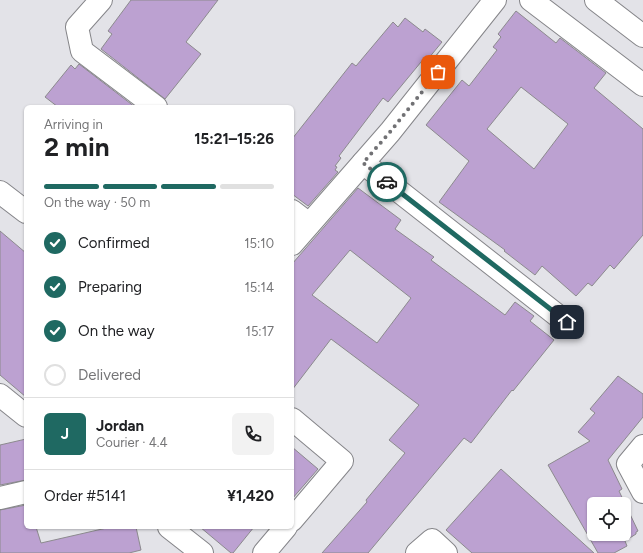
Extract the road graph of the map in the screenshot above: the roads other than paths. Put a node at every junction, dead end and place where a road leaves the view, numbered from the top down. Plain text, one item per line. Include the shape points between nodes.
1 (101, 0) edge
2 (495, 0) edge
3 (531, 0) edge
4 (603, 2) edge
5 (643, 36) edge
6 (643, 85) edge
7 (153, 105) edge
8 (363, 163) junction
9 (0, 192) edge
10 (24, 210) edge
11 (294, 213) edge
12 (309, 224) junction
13 (294, 242) edge
14 (567, 322) dead end
15 (0, 395) edge
16 (24, 414) edge
17 (294, 421) edge
18 (643, 446) edge
19 (24, 492) edge
20 (643, 492) edge
21 (0, 498) edge
22 (294, 518) edge
23 (172, 529) edge
24 (284, 529) edge
25 (202, 553) edge
26 (264, 553) edge
27 (417, 553) edge
28 (446, 553) edge

1 - 7 street via 77,27 82,51
2 - 8 street
3 - 6 street
4 - 5 street
8 - 12 street
8 - 14 street
9 - 10 street
11 - 12 street
12 - 13 street
15 - 16 street
17 - 22 street via 342,461
18 - 20 street via 628,464
19 - 21 street
23 - 25 street
24 - 26 street
27 - 28 street via 432,540

